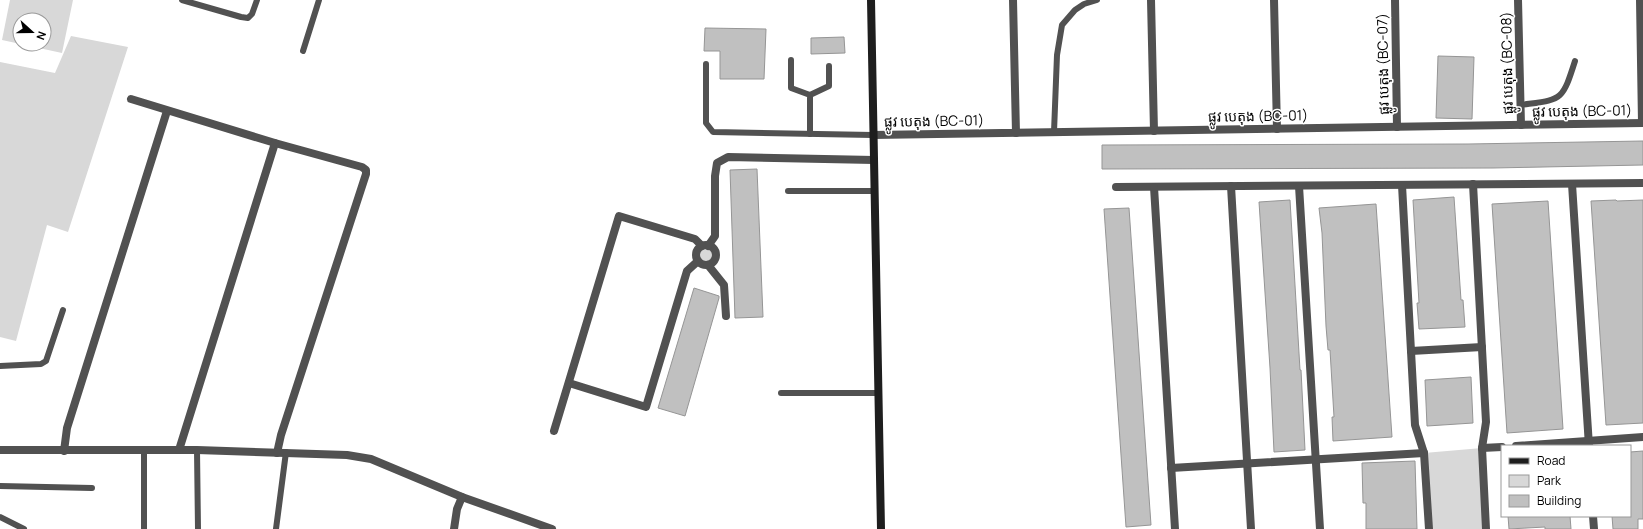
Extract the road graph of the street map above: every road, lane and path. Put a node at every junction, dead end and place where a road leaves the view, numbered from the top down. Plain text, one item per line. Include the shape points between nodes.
1 (182, 0) edge
2 (257, 0) edge
3 (319, 0) edge
4 (871, 0) edge
5 (1013, 0) edge
6 (1097, 0) edge
7 (1151, 0) edge
8 (1274, 0) edge
9 (1395, 0) edge
10 (1518, 0) edge
11 (1640, 0) edge
12 (303, 51) dead end
13 (791, 60) dead end
14 (1575, 61) dead end
15 (706, 64) dead end
16 (829, 66) dead end
17 (810, 95) junction
18 (131, 99) dead end
19 (1521, 105) junction
20 (167, 111) junction
21 (1643, 123) edge
22 (1521, 125) junction
23 (1397, 127) junction
24 (1277, 129) junction
25 (1154, 131) junction
26 (1054, 132) junction
27 (1016, 133) junction
28 (810, 134) junction
29 (873, 135) junction
30 (275, 143) junction
31 (874, 160) junction
32 (1643, 183) edge
33 (1473, 184) junction
34 (1572, 184) junction
35 (1402, 185) junction
36 (1231, 186) junction
37 (1299, 186) junction
38 (1116, 187) dead end
39 (1154, 187) junction
40 (788, 191) dead end
41 (874, 192) junction
42 (705, 246) junction
43 (698, 261) junction
44 (708, 265) junction
45 (63, 310) dead end
46 (726, 316) dead end
47 (1482, 347) junction
48 (1411, 352) junction
49 (0, 366) edge
50 (569, 383) junction
51 (781, 393) dead end
52 (878, 393) junction
53 (554, 431) dead end
54 (1643, 438) edge
55 (1589, 443) edge
56 (1540, 445) edge
57 (1501, 447) edge
58 (1482, 448) junction
59 (0, 450) edge
60 (144, 450) junction
61 (179, 450) junction
62 (197, 450) junction
63 (64, 451) junction
64 (281, 452) junction
65 (1424, 453) junction
66 (1315, 458) junction
67 (1246, 463) junction
68 (1171, 468) junction
69 (0, 486) edge
70 (92, 488) dead end
71 (462, 497) junction
72 (0, 517) edge
73 (1593, 517) edge
74 (24, 529) edge
75 (144, 529) edge
76 (198, 529) edge
77 (276, 529) edge
78 (454, 529) edge
79 (552, 529) edge
80 (881, 529) edge
81 (1175, 529) edge
82 (1251, 529) edge
83 (1320, 529) edge
84 (1429, 529) edge
85 (1486, 529) edge
86 (1594, 529) edge

1 - 2 lane via 248,18
3 - 12 lane
4 - 29 main road
5 - 27 street
6 - 26 lane via 1075,10 1062,25 1057,55
7 - 25 street
8 - 24 street
9 - 23 street, ផ្លូវ បេតុង (BC-07)
10 - 19 street, ផ្លូវ បេតុង (BC-08)
11 - 21 street
13 - 17 lane via 791,88
14 - 19 lane via 1561,95 1551,100
15 - 28 lane via 706,122 713,132
16 - 17 lane via 829,86
17 - 28 lane
18 - 20 street
19 - 22 street, ផ្លូវ បេតុង (BC-08)
20 - 30 street
20 - 63 street via 67,428
21 - 22 street, ផ្លូវ បេតុង (BC-01)
22 - 23 street, ផ្លូវ បេតុង (BC-01)
23 - 24 street, ផ្លូវ បេតុង (BC-01)
24 - 25 street, ផ្លូវ បេតុង (BC-01)
25 - 26 street, ផ្លូវ បេតុង (BC-01)
26 - 27 street, ផ្លូវ បេតុង (BC-01)
27 - 29 street, ផ្លូវ បេតុង (BC-01)
28 - 29 lane
29 - 31 main road
30 - 61 street
30 - 64 street via 366,170 282,435
31 - 41 main road
31 - 42 street via 728,157 717,163 715,236
32 - 34 street
33 - 34 street
33 - 35 street
33 - 47 street
34 - 55 street
35 - 37 street
35 - 48 street
36 - 37 street
36 - 39 street
36 - 67 street
37 - 66 street
38 - 39 street
39 - 68 street
40 - 41 lane
41 - 52 main road
42 - 43 street via 697,253
42 - 44 street via 714,249 716,255 714,261
42 - 50 street via 695,239 619,216
43 - 44 street
43 - 50 street via 687,270 646,407
44 - 46 street via 724,285
45 - 49 lane via 46,361 41,364
47 - 48 street
47 - 58 street via 1486,422
48 - 65 street via 1415,425
50 - 53 street
51 - 52 lane
52 - 80 main road
54 - 55 street
55 - 56 street
57 - 58 street
58 - 85 street
59 - 63 street
60 - 61 street
60 - 63 street
60 - 75 lane
61 - 62 street
62 - 64 street
62 - 76 lane
64 - 71 street via 347,455 371,459
64 - 77 lane
65 - 66 street
65 - 84 street
66 - 67 street
66 - 83 street
67 - 68 street
67 - 82 street
68 - 81 street
69 - 70 lane
71 - 78 street
71 - 79 street
72 - 74 lane
73 - 86 street

